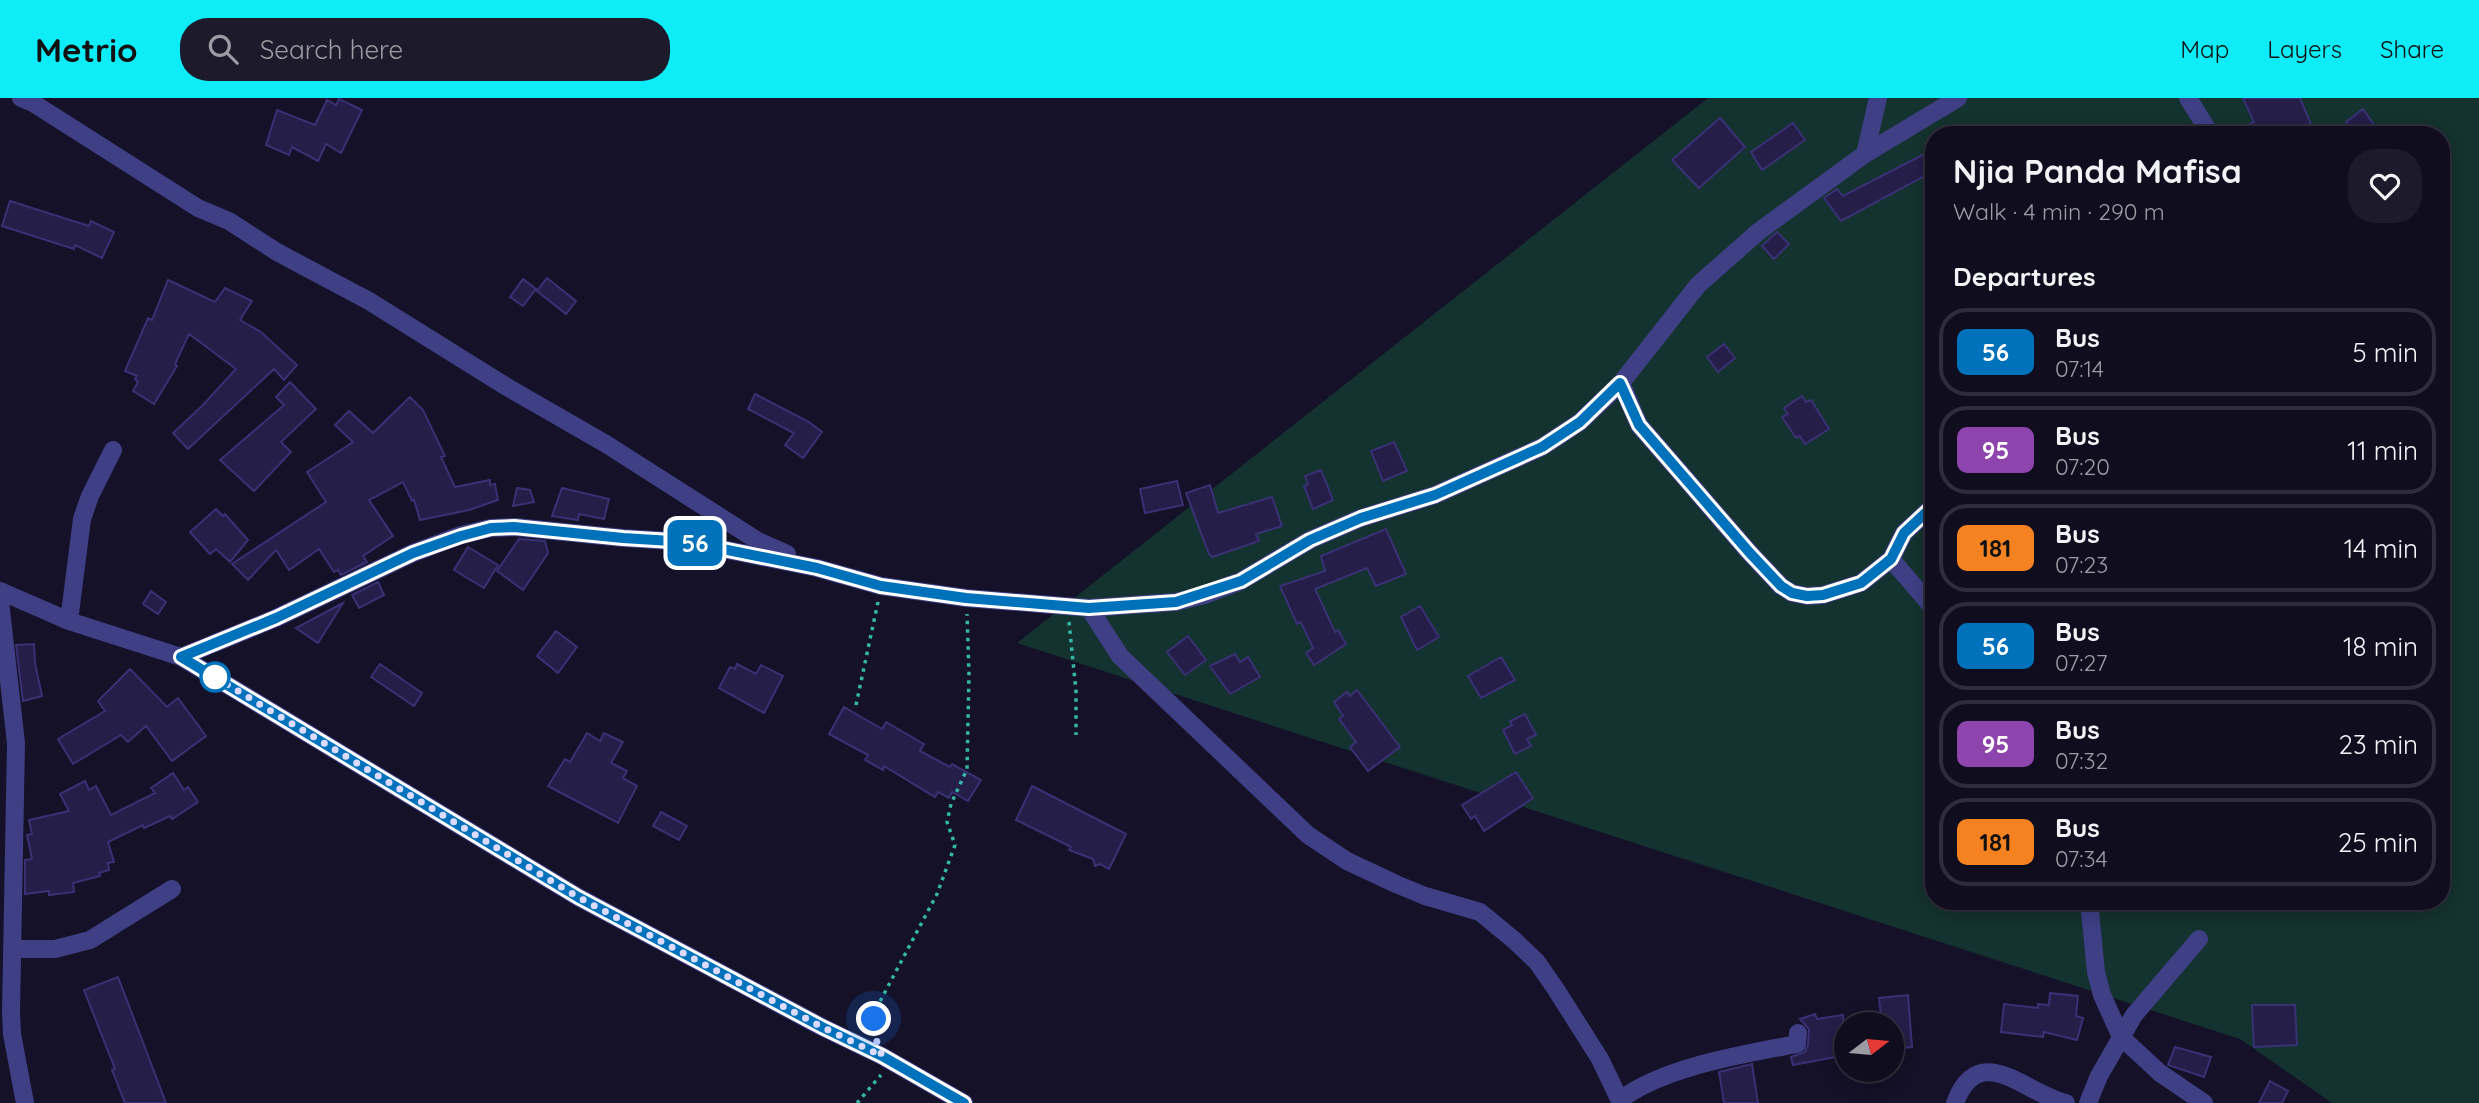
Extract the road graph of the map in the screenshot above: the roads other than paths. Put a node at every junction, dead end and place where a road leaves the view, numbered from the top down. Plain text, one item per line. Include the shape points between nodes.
1 (21, 98) edge
2 (1878, 98) edge
3 (1958, 98) edge
4 (2188, 98) edge
5 (2205, 126) edge
6 (1865, 154) junction
7 (1620, 383) junction
8 (113, 450) dead end
9 (1925, 513) edge
10 (1891, 559) junction
11 (817, 568) junction
12 (0, 591) edge
13 (1925, 598) edge
14 (0, 601) edge
15 (1089, 608) junction
16 (69, 621) junction
17 (181, 657) junction
18 (4, 667) edge
19 (172, 889) dead end
20 (2090, 910) edge
21 (2199, 939) dead end
22 (12, 949) junction
23 (6, 1013) edge
24 (1798, 1033) dead end
25 (2121, 1037) junction
26 (1620, 1102) edge
27 (25, 1103) edge
28 (964, 1103) edge
29 (1955, 1103) edge
30 (2066, 1103) edge
31 (2088, 1103) edge
32 (2204, 1103) edge

1 - 11 street via 198,208 229,221 427,335 758,541
2 - 6 street
3 - 6 street
4 - 5 street
6 - 7 street via 1758,232 1698,285
7 - 10 street via 1639,425 1772,578 1789,591 1807,596 1861,583
7 - 15 street via 1580,422 1542,447 1435,495 1310,540 1241,581 1176,602
8 - 16 street via 85,508
9 - 10 street via 1904,533
10 - 13 street
11 - 15 street via 881,586
11 - 17 street via 688,542 491,528 413,553
12 - 16 street
14 - 18 street
15 - 26 street via 1120,656 1308,835 1347,861 1425,896 1480,912 1516,940 1555,988 1600,1059
16 - 17 street
17 - 28 street via 578,897
18 - 22 street via 17,771
19 - 22 street via 90,940 55,948
20 - 25 street via 2096,972
21 - 25 street via 2134,1015
22 - 23 street
23 - 27 street
24 - 26 street via 1797,1044 1681,1072 1641,1086
25 - 31 street
25 - 32 street via 2160,1073
29 - 30 street via 1960,1088 1970,1079 1991,1072

